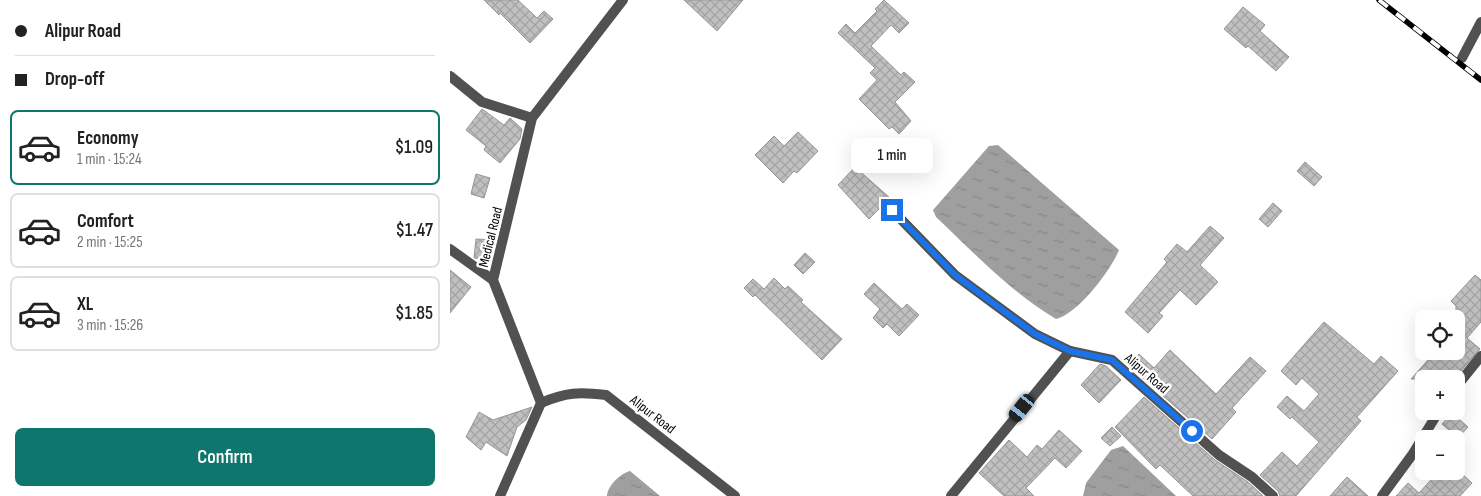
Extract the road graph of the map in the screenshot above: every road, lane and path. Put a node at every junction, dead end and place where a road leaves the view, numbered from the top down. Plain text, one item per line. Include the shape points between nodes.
1 (623, 0) edge
2 (1481, 22) edge
3 (1462, 58) dead end
4 (450, 76) edge
5 (532, 118) junction
6 (892, 210) dead end
7 (450, 249) edge
8 (493, 280) junction
9 (1070, 351) junction
10 (1481, 356) edge
11 (1465, 376) edge
12 (541, 403) junction
13 (1433, 420) edge
14 (1384, 495) edge
15 (500, 496) edge
16 (735, 496) edge
17 (951, 496) edge
18 (1273, 496) edge

1 - 5 street, Medical Road
2 - 3 street
4 - 5 street via 482,102
5 - 8 street, Medical Road
6 - 9 street, Alipur Road via 955,275 1035,334
7 - 8 street
8 - 12 street, Medical Road
9 - 17 street
9 - 18 street, Alipur Road via 1112,360 1219,455
10 - 11 street
12 - 15 street
12 - 16 street, Alipur Road via 561,394 606,395
13 - 14 street

